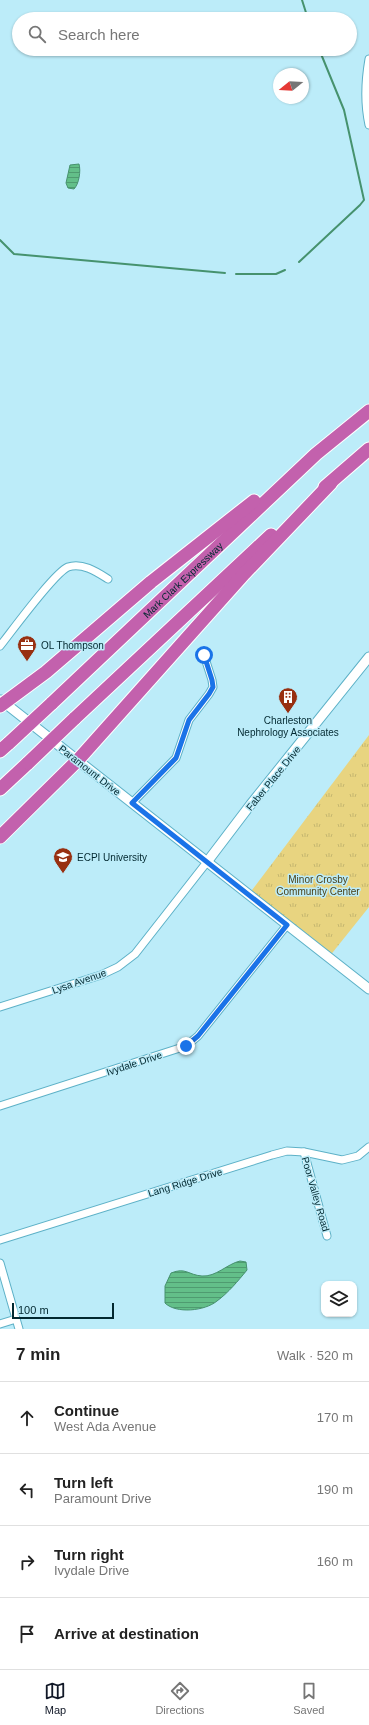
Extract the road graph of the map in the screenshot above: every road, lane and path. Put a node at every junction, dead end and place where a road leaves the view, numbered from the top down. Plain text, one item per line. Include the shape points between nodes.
1 (369, 59) edge
2 (369, 125) edge
3 (369, 411) edge
4 (369, 449) edge
5 (316, 454) junction
6 (330, 483) junction
7 (108, 579) dead end
8 (0, 646) edge
9 (204, 655) dead end
10 (369, 657) edge
11 (2, 703) edge
12 (5, 747) edge
13 (78, 760) junction
14 (0, 789) edge
15 (132, 803) junction
16 (0, 837) edge
17 (207, 862) junction
18 (287, 925) junction
19 (367, 984) edge
20 (0, 1006) edge
21 (0, 1106) edge
22 (369, 1147) edge
23 (304, 1152) junction
24 (327, 1236) dead end
25 (0, 1240) edge
26 (0, 1263) edge
27 (16, 1319) junction
28 (0, 1324) edge
29 (19, 1329) edge

1 - 2 street via 365,85
3 - 5 highway, Mark Clark Expressway
4 - 6 highway
5 - 11 highway via 151,582 46,672
5 - 12 highway, Mark Clark Expressway, bridge
6 - 13 highway via 244,574
6 - 14 highway, bridge via 239,563
7 - 8 street via 89,568 68,568 56,577
9 - 15 street via 213,687 189,720 176,758
10 - 17 street, Faber Place Drive
11 - 13 street, Paramount Drive
13 - 15 street, Paramount Drive
13 - 16 highway
15 - 17 street, Paramount Drive
17 - 18 street, Paramount Drive
17 - 20 street, Lysa Avenue via 135,954 118,967
18 - 19 street, Paramount Drive
18 - 21 street, Ivydale Drive via 198,1036 186,1046
22 - 23 street, Lang Ridge Drive via 358,1156 342,1160
23 - 24 street, Poor Valley Road
23 - 25 street, Lang Ridge Drive via 287,1151 272,1155
26 - 27 street
27 - 28 street
27 - 29 street

